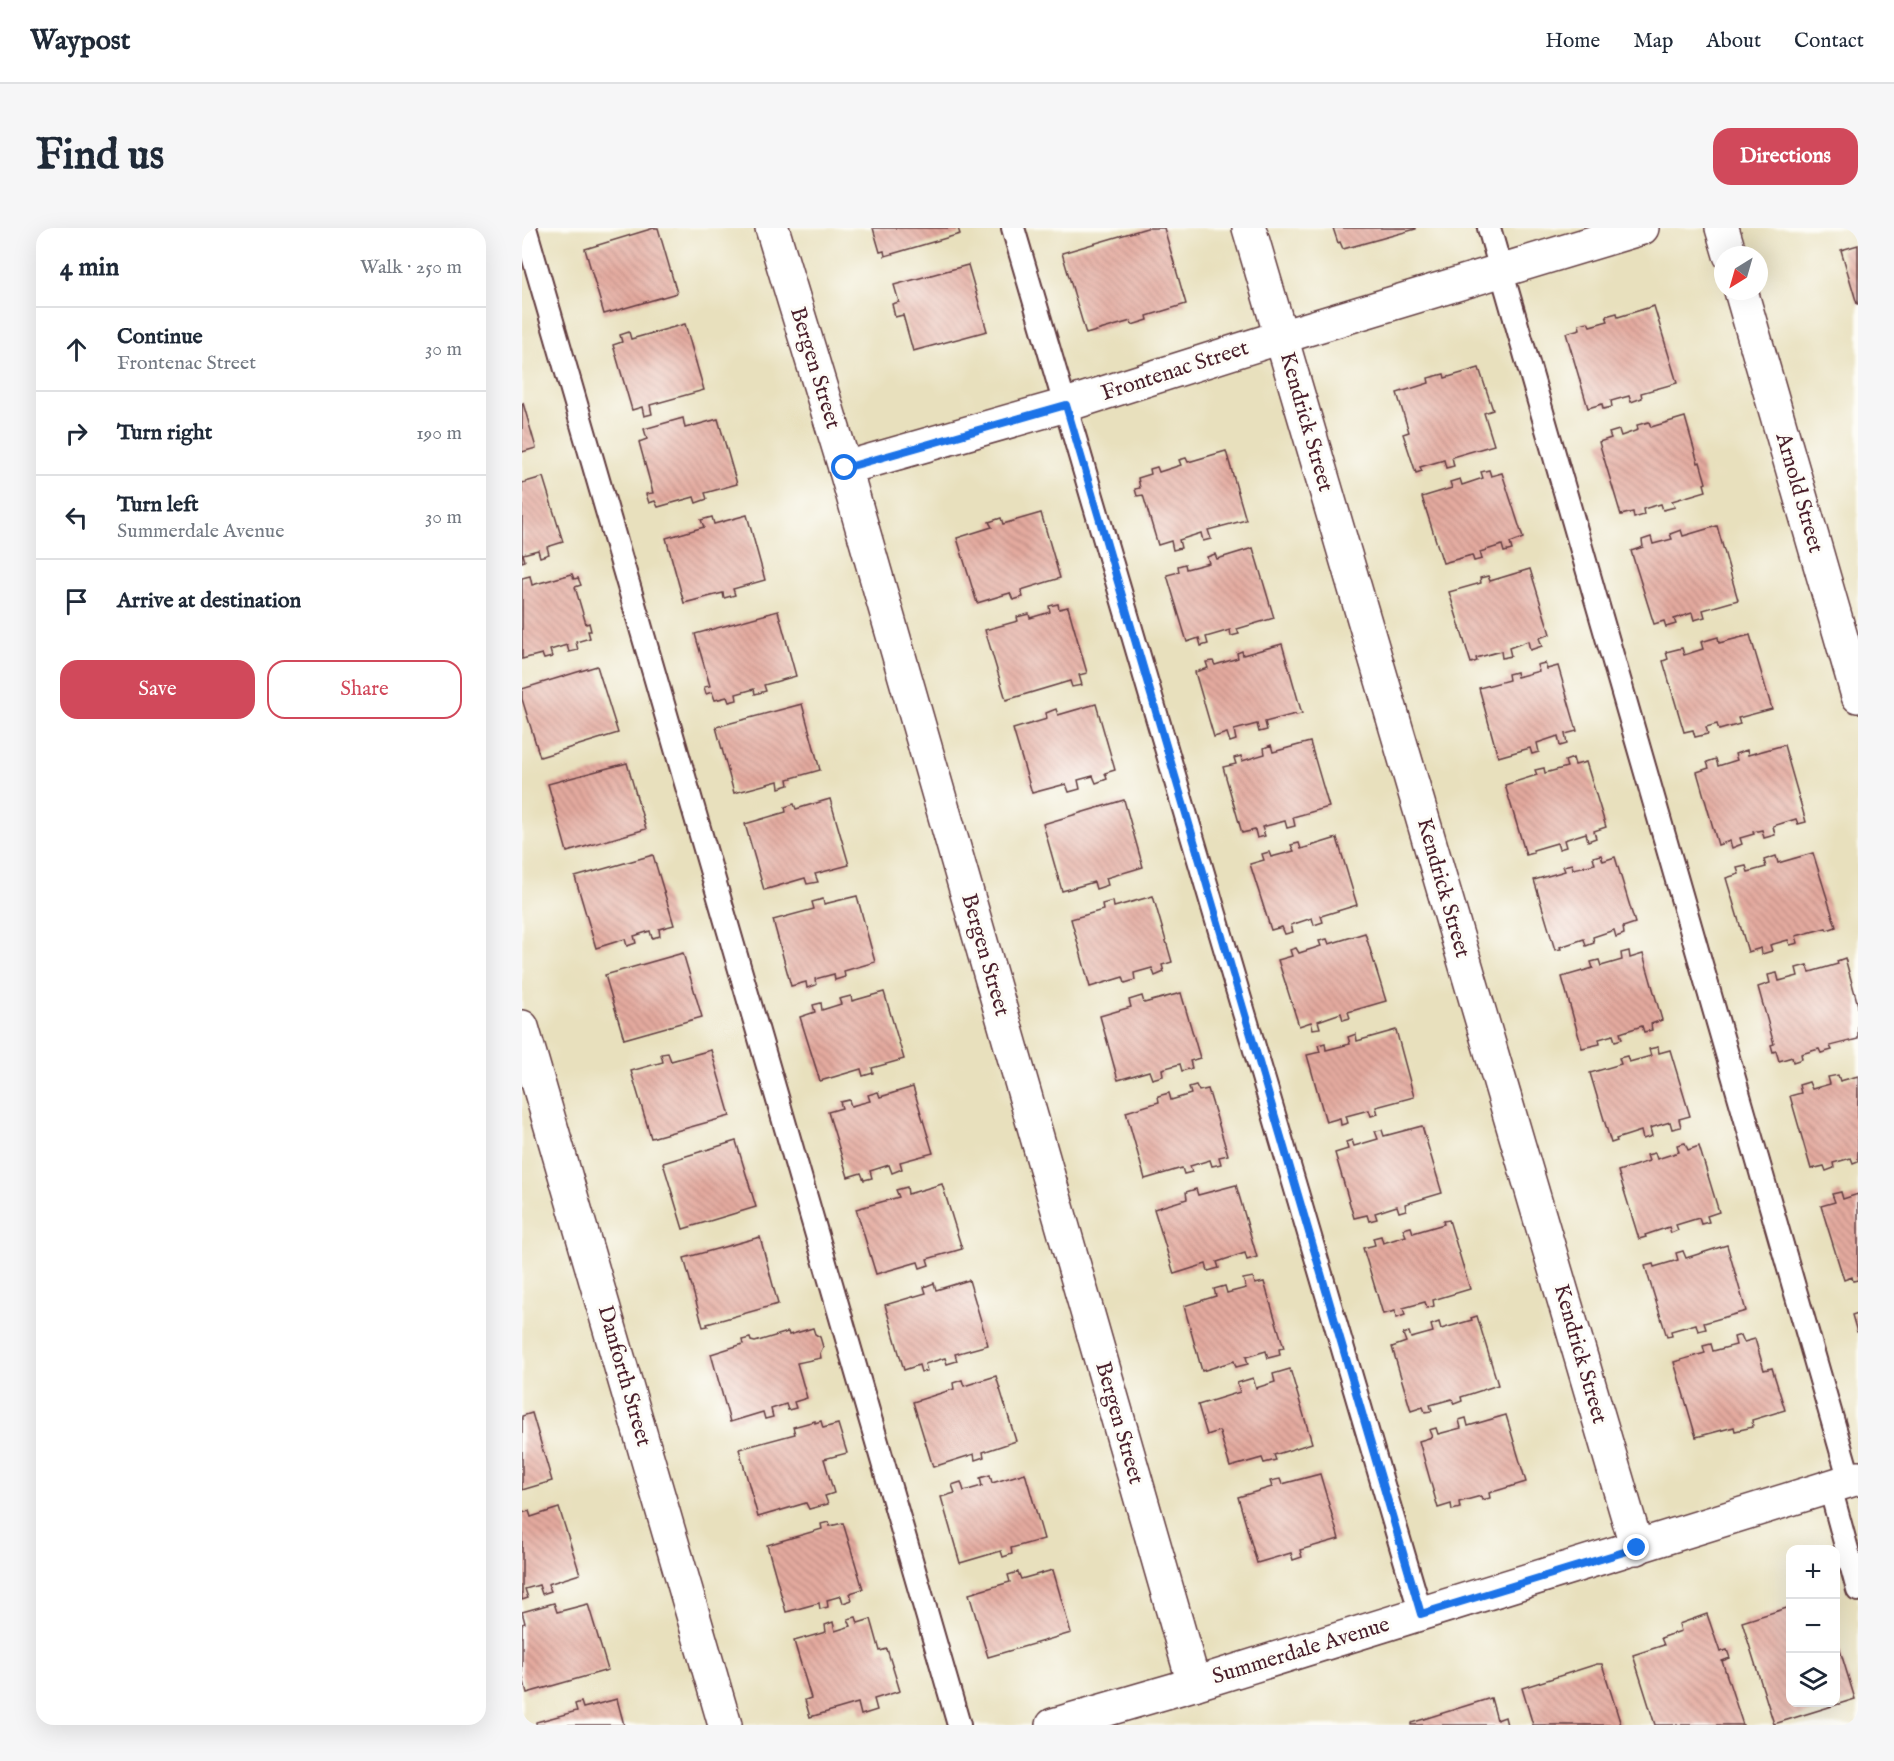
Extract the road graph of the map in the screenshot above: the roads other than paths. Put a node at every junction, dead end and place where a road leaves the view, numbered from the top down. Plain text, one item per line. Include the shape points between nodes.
1 (525, 228) edge
2 (772, 228) edge
3 (1013, 228) edge
4 (1249, 228) edge
5 (1489, 228) edge
6 (1642, 228) edge
7 (1722, 228) edge
8 (1727, 246) edge
9 (1501, 269) junction
10 (1744, 300) edge
11 (1281, 337) junction
12 (1066, 405) junction
13 (845, 468) junction
14 (1858, 696) edge
15 (522, 1028) edge
16 (1846, 1482) edge
17 (1637, 1548) junction
18 (1858, 1590) edge
19 (1421, 1614) junction
20 (1194, 1684) junction
21 (725, 1725) edge
22 (959, 1725) edge
23 (1053, 1725) edge

1 - 22 lane
2 - 13 street, Bergen Street
3 - 12 lane
4 - 11 street, Kendrick Street
5 - 9 lane
6 - 9 street, Frontenac Street
7 - 8 street
9 - 11 street, Frontenac Street
9 - 16 lane
10 - 14 street, Arnold Street
11 - 12 street, Frontenac Street
11 - 17 street, Kendrick Street
12 - 13 street, Frontenac Street
12 - 19 lane
13 - 20 street, Bergen Street
15 - 21 street, Danforth Street
16 - 17 street, Summerdale Avenue
16 - 18 lane
17 - 19 street, Summerdale Avenue
19 - 20 street, Summerdale Avenue
20 - 23 street, Summerdale Avenue

